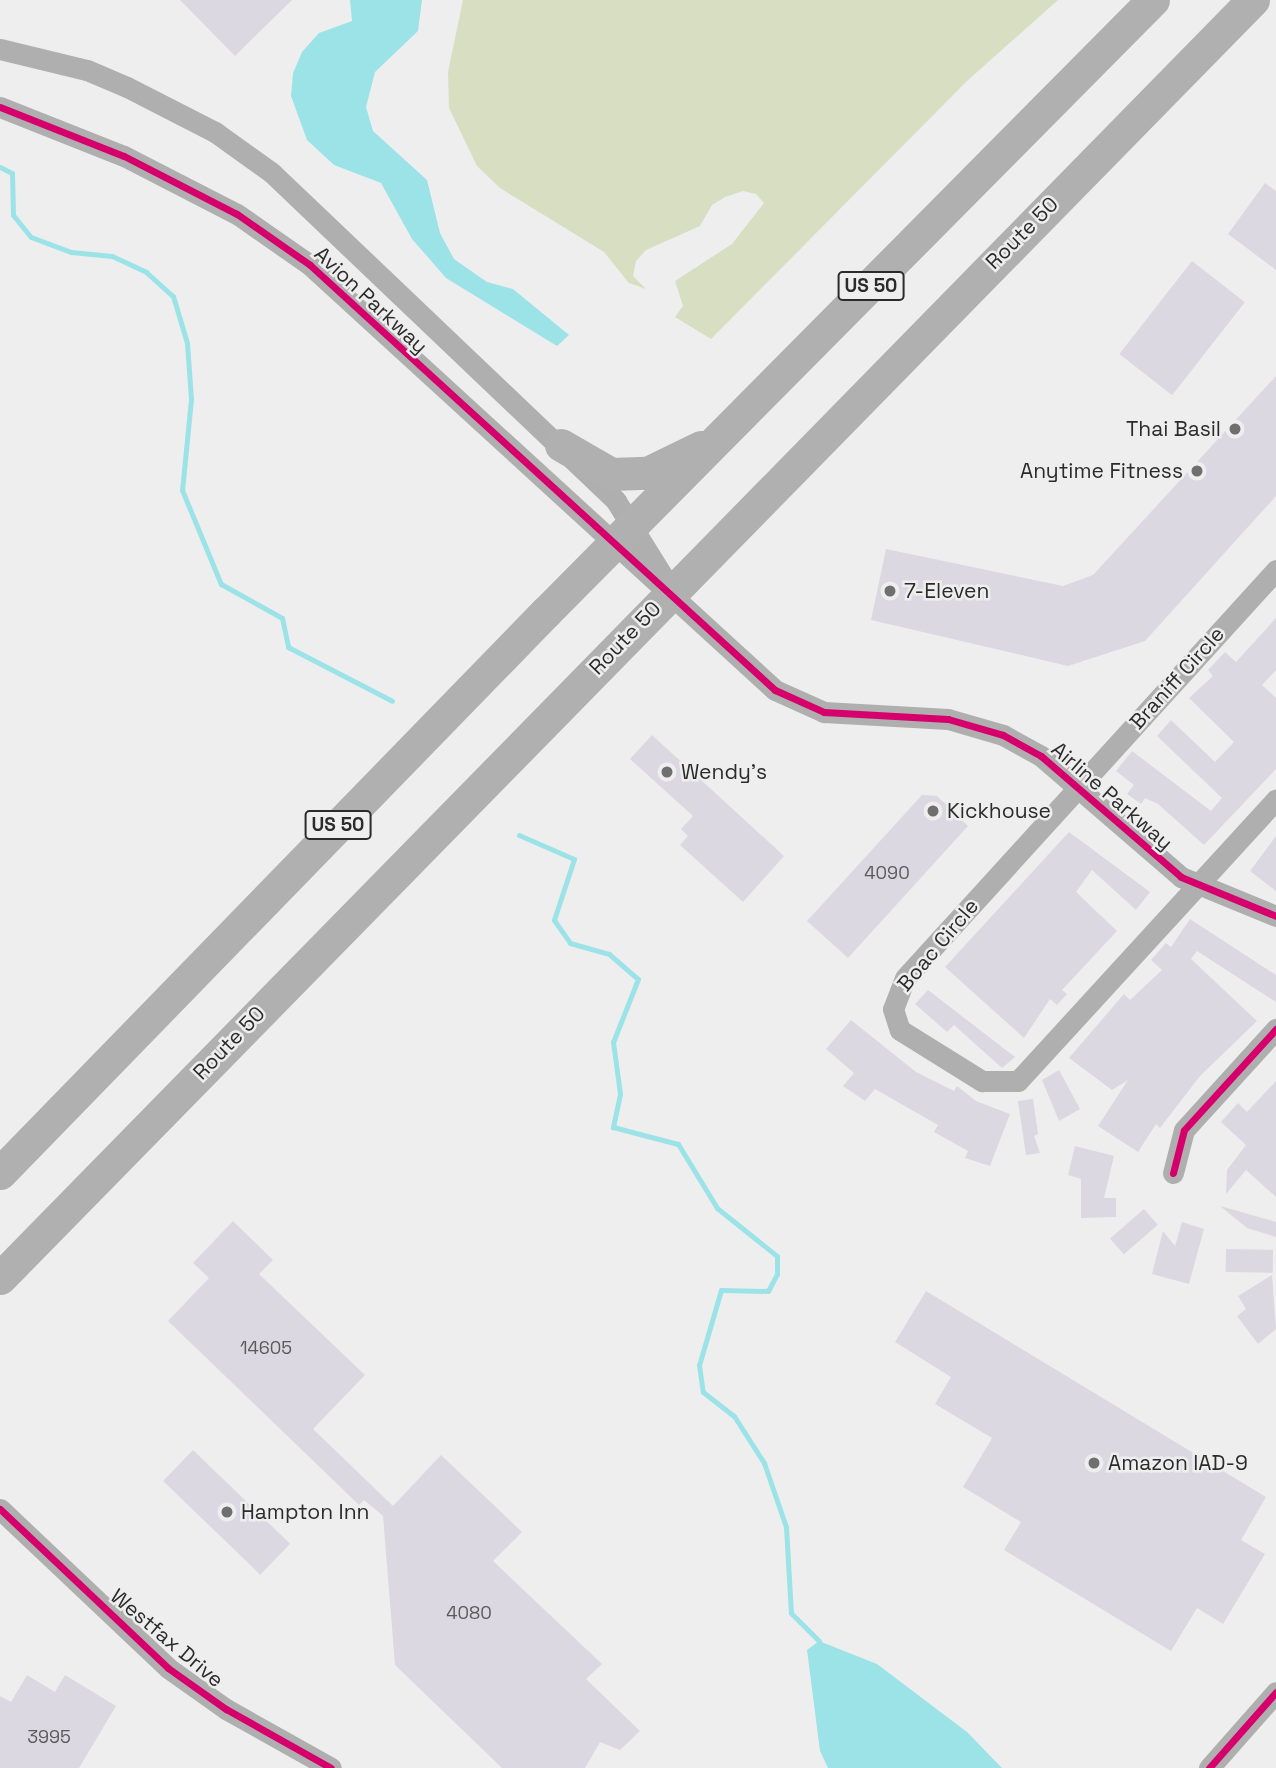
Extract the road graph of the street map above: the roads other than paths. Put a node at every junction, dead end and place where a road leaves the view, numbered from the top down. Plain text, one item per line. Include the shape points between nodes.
1 (1153, 0) edge
2 (1253, 0) edge
3 (0, 49) edge
4 (0, 107) edge
5 (730, 430) junction
6 (561, 445) junction
7 (624, 538) junction
8 (1276, 570) edge
9 (671, 590) junction
10 (1078, 787) junction
11 (1276, 799) edge
12 (1200, 884) junction
13 (1276, 916) edge
14 (1276, 1028) edge
15 (0, 1173) edge
16 (1173, 1173) dead end
17 (0, 1278) edge
18 (0, 1509) edge
19 (1276, 1692) edge
20 (331, 1768) edge
21 (1209, 1768) edge

1 - 5 highway, US 50
2 - 9 highway, Route 50
3 - 6 street, Avion Parkway via 87,71 127,87 244,151 332,225
4 - 7 street, Avion Parkway via 124,156 274,239 345,293
5 - 6 highway via 647,473 611,474
5 - 7 highway, US 50
6 - 7 street, Avion Parkway
7 - 9 street, Avion Parkway
7 - 15 highway, US 50
8 - 10 street, Braniff Circle
9 - 10 street, Airline Parkway via 755,676 796,703 858,718 948,719 979,726 1030,748
9 - 17 highway, Route 50
10 - 12 street, Airline Parkway via 1159,861
10 - 12 street, Boac Circle via 905,978 893,1009 907,1038 982,1081 1004,1085 1018,1080
11 - 12 street
12 - 13 street, Airline Parkway
14 - 16 street via 1184,1130
18 - 20 street, Westfax Drive via 168,1668 226,1709
19 - 21 street

